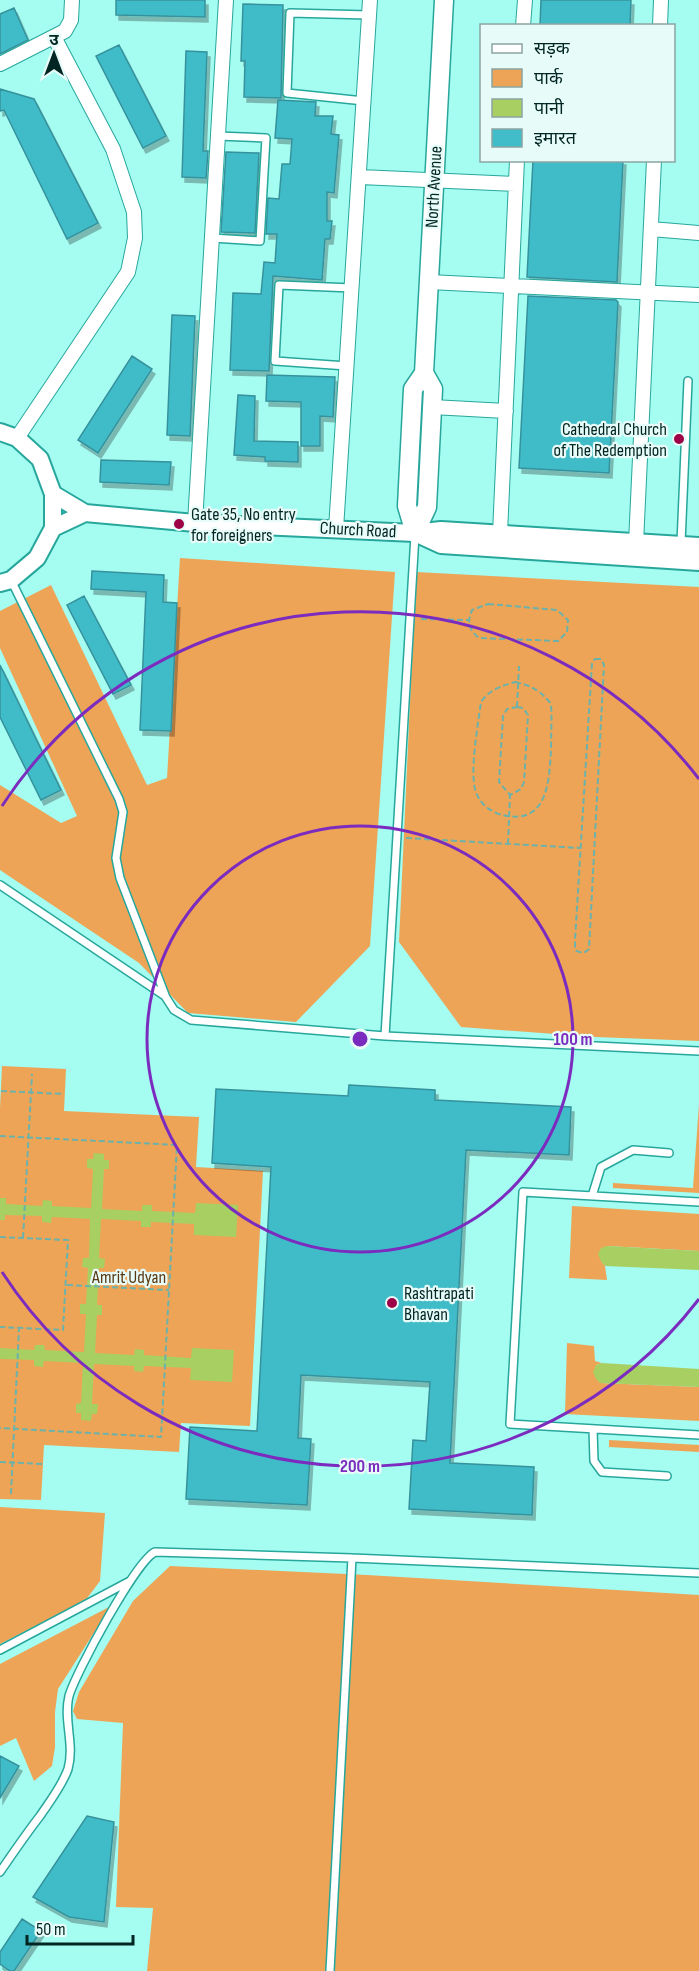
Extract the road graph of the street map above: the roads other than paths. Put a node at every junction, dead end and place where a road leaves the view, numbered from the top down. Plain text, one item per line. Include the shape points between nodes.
1 (72, 0) edge
2 (226, 0) edge
3 (370, 0) edge
4 (444, 0) edge
5 (525, 0) edge
6 (661, 0) edge
7 (369, 15) junction
8 (524, 24) edge
9 (660, 24) edge
10 (54, 37) junction
11 (0, 64) edge
12 (364, 101) junction
13 (218, 136) junction
14 (517, 162) edge
15 (654, 162) edge
16 (360, 177) junction
17 (434, 181) junction
18 (516, 184) junction
19 (651, 229) junction
20 (699, 233) edge
21 (212, 238) junction
22 (429, 282) junction
23 (512, 285) junction
24 (352, 288) junction
25 (648, 291) junction
26 (699, 295) edge
27 (347, 366) junction
28 (424, 373) junction
29 (688, 381) dead end
30 (432, 407) junction
31 (506, 411) junction
32 (0, 432) edge
33 (17, 438) junction
34 (53, 494) junction
35 (85, 513) junction
36 (195, 524) junction
37 (53, 528) junction
38 (336, 529) junction
39 (415, 533) junction
40 (500, 533) junction
41 (636, 543) junction
42 (693, 552) edge
43 (5, 581) edge
44 (0, 885) edge
45 (165, 996) junction
46 (385, 1035) junction
47 (699, 1051) edge
48 (669, 1153) dead end
49 (592, 1196) junction
50 (699, 1202) edge
51 (593, 1429) junction
52 (699, 1435) edge
53 (667, 1476) dead end
54 (352, 1558) junction
55 (699, 1573) edge
56 (130, 1581) junction
57 (0, 1650) edge
58 (0, 1872) edge
59 (330, 1971) edge

1 - 10 street via 71,20
2 - 13 street
3 - 7 street
4 - 17 main road, North Avenue
5 - 8 street
6 - 9 street
7 - 12 street
7 - 12 lane via 290,13 287,93
10 - 11 street
10 - 33 street via 113,149 134,212 135,238 128,272
12 - 16 street
13 - 21 street
13 - 21 lane via 266,138 260,241
14 - 18 street
15 - 19 street
16 - 17 street
16 - 24 street
17 - 18 street
17 - 22 main road, North Avenue
18 - 23 street
19 - 20 street
19 - 25 street
21 - 36 street
22 - 23 street
22 - 28 main road, North Avenue
23 - 25 street
23 - 31 street
24 - 27 street
24 - 27 lane via 279,285 276,361
25 - 26 street
25 - 41 street
27 - 38 street
28 - 30 main road, North Avenue via 433,389
28 - 39 main road, North Avenue via 413,389 407,506
29 - 42 lane
30 - 31 street
30 - 39 main road, North Avenue via 427,507
31 - 40 street
32 - 33 street
33 - 34 street via 40,459
34 - 35 street, Church Road
34 - 37 street
35 - 36 street, Church Road
35 - 37 street
36 - 38 street, Church Road
37 - 43 street via 37,558
38 - 39 street, Church Road
39 - 40 street, Church Road
39 - 42 street, Church Road via 441,545
39 - 46 lane
40 - 41 street, Church Road
41 - 42 street, Church Road
43 - 45 lane via 119,799 123,813 116,858 120,879
44 - 45 lane
45 - 46 lane via 174,1010 191,1020
46 - 47 lane
48 - 49 lane via 633,1150 601,1167
49 - 50 lane
49 - 51 lane via 523,1192 510,1424
51 - 52 lane
51 - 53 lane via 594,1461 602,1472
54 - 55 lane
54 - 56 lane via 162,1551 150,1554
54 - 59 lane
56 - 57 lane
56 - 58 lane via 69,1696 71,1749 61,1785

